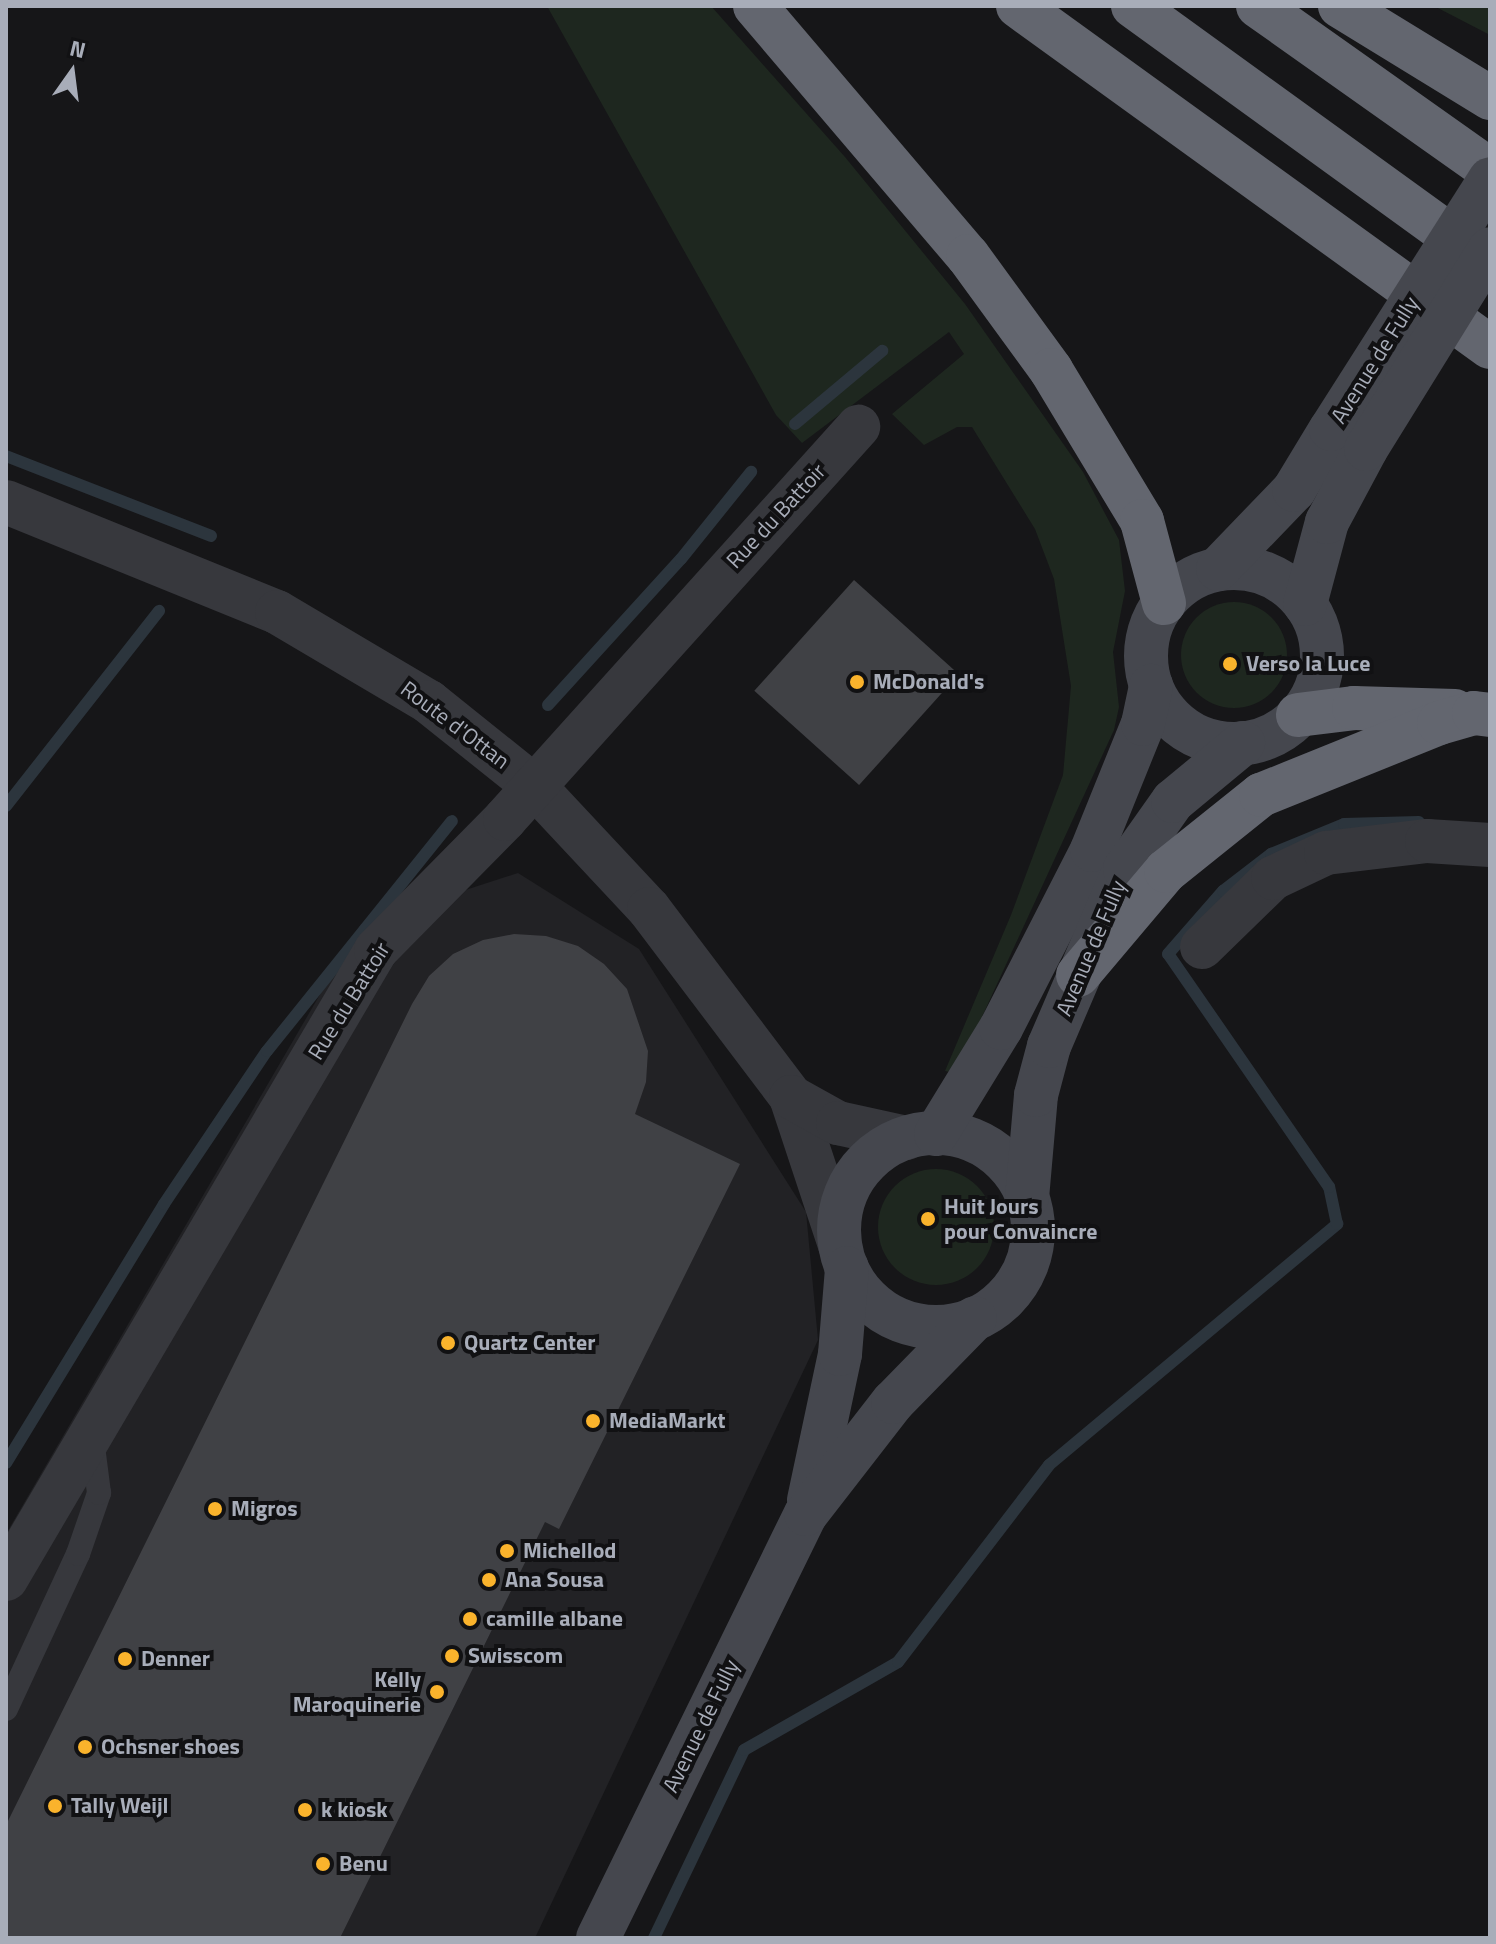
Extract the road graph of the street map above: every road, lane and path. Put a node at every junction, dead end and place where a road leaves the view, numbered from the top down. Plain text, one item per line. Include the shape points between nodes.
1 (755, 6) edge
2 (1018, 6) edge
3 (1133, 6) edge
4 (1258, 6) edge
5 (1340, 6) edge
6 (1490, 98) edge
7 (1490, 170) edge
8 (1490, 179) edge
9 (1490, 249) edge
10 (1490, 265) edge
11 (1490, 347) edge
12 (858, 427) dead end
13 (1348, 439) junction
14 (6, 502) edge
15 (1218, 569) junction
16 (1164, 603) junction
17 (1305, 604) junction
18 (1151, 686) junction
19 (1482, 714) edge
20 (1298, 715) junction
21 (1243, 743) junction
22 (534, 786) junction
23 (1490, 845) edge
24 (1202, 947) dead end
25 (1078, 975) junction
26 (791, 1097) junction
27 (921, 1136) junction
28 (1027, 1198) junction
29 (843, 1257) junction
30 (975, 1318) junction
31 (92, 1436) junction
32 (806, 1514) junction
33 (6, 1579) edge
34 (6, 1709) edge
35 (598, 1938) edge

1 - 16 highway via 968,256 1051,370 1142,521
2 - 11 highway
3 - 10 highway
4 - 7 highway
5 - 6 highway
8 - 13 main road, Avenue de Fully, bridge
9 - 13 main road, Avenue de Fully, bridge
12 - 22 street, Rue du Battoir
13 - 15 main road, Avenue de Fully
13 - 17 main road, Avenue de Fully
14 - 22 street, Route d'Ottan via 201,579 303,627 429,702
15 - 16 main road via 1182,584
15 - 17 main road via 1251,569 1272,576
16 - 18 main road via 1148,637
17 - 20 main road via 1322,654 1314,693
18 - 21 main road via 1169,715 1187,730 1219,742
18 - 27 main road, Avenue de Fully via 1143,724 1092,850 1001,1028
19 - 20 highway via 1402,707
19 - 25 highway via 1363,751 1261,795 1166,871
20 - 21 main road via 1279,731
21 - 25 main road, Avenue de Fully via 1173,801 1151,827 1125,869
22 - 26 street, Route d'Ottan via 649,909
22 - 31 street, Rue du Battoir via 376,950
23 - 24 street via 1427,841 1326,853 1273,878
25 - 28 main road, Avenue de Fully via 1036,1095
26 - 27 street, Route d'Ottan via 838,1123
26 - 29 street, Route d'Ottan
27 - 28 main road via 965,1139 992,1152 1007,1164
27 - 29 main road via 875,1154 852,1180 840,1213
28 - 30 main road via 1033,1231 1027,1263 1003,1300
29 - 30 main road via 863,1294 900,1320 946,1326
29 - 32 main road, Avenue de Fully via 840,1354
30 - 32 main road, Avenue de Fully via 893,1402
31 - 33 street, Rue du Battoir
31 - 34 lane via 99,1493 78,1554
32 - 35 main road, Avenue de Fully

